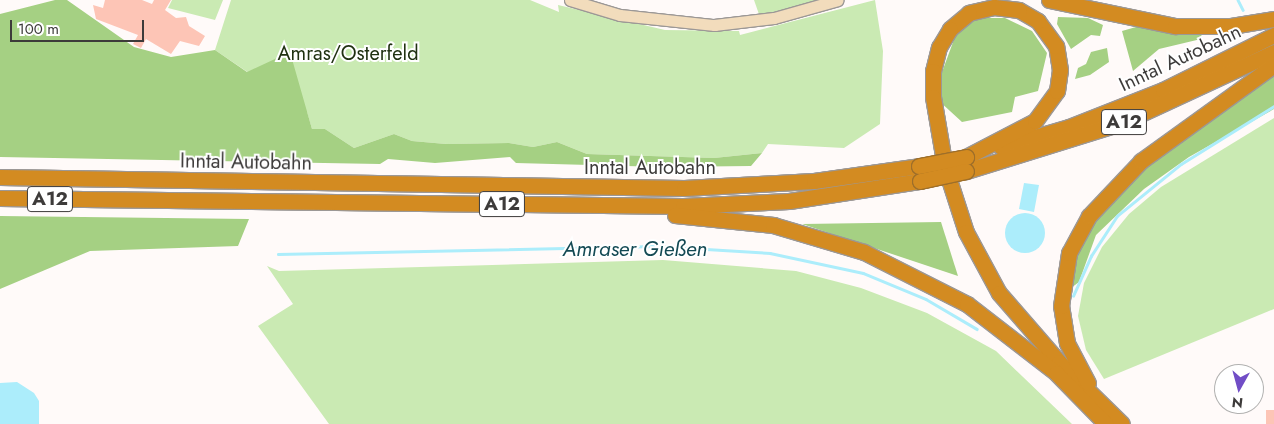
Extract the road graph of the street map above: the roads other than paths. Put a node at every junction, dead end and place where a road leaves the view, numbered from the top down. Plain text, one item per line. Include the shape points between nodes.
1 (570, 0) edge
2 (838, 0) edge
3 (978, 0) edge
4 (1049, 0) edge
5 (1274, 19) edge
6 (1274, 35) edge
7 (1274, 52) edge
8 (1274, 65) edge
9 (966, 164) junction
10 (920, 174) junction
11 (0, 177) edge
12 (0, 198) edge
13 (638, 206) junction
14 (1056, 372) junction
15 (1094, 395) junction
16 (1106, 424) edge
17 (1122, 424) edge

1 - 2 main road via 620,15 714,25 774,18
3 - 14 highway via 947,17 931,42 923,89 930,137 951,216 971,265 1001,310
4 - 5 highway via 1175,26 1231,26
6 - 9 highway, Inntal Autobahn / A12 via 1116,110
7 - 9 highway, Inntal Autobahn / A12 via 1121,123
8 - 15 highway via 1141,160 1104,196 1078,234 1064,271 1061,306 1067,343
9 - 10 highway, Inntal Autobahn / A12, bridge
9 - 15 highway via 1035,121 1057,91 1060,70 1056,46 1038,21 1019,10 994,7 969,13 950,29 938,47 933,71 933,97 945,167 966,232 992,283 1022,323
10 - 11 highway, Inntal Autobahn / A12 via 712,187
10 - 13 highway, Inntal Autobahn / A12 via 789,201
12 - 13 highway, Inntal Autobahn / A12
13 - 14 highway via 664,214 773,225 864,252 967,304
14 - 16 highway
15 - 17 highway

